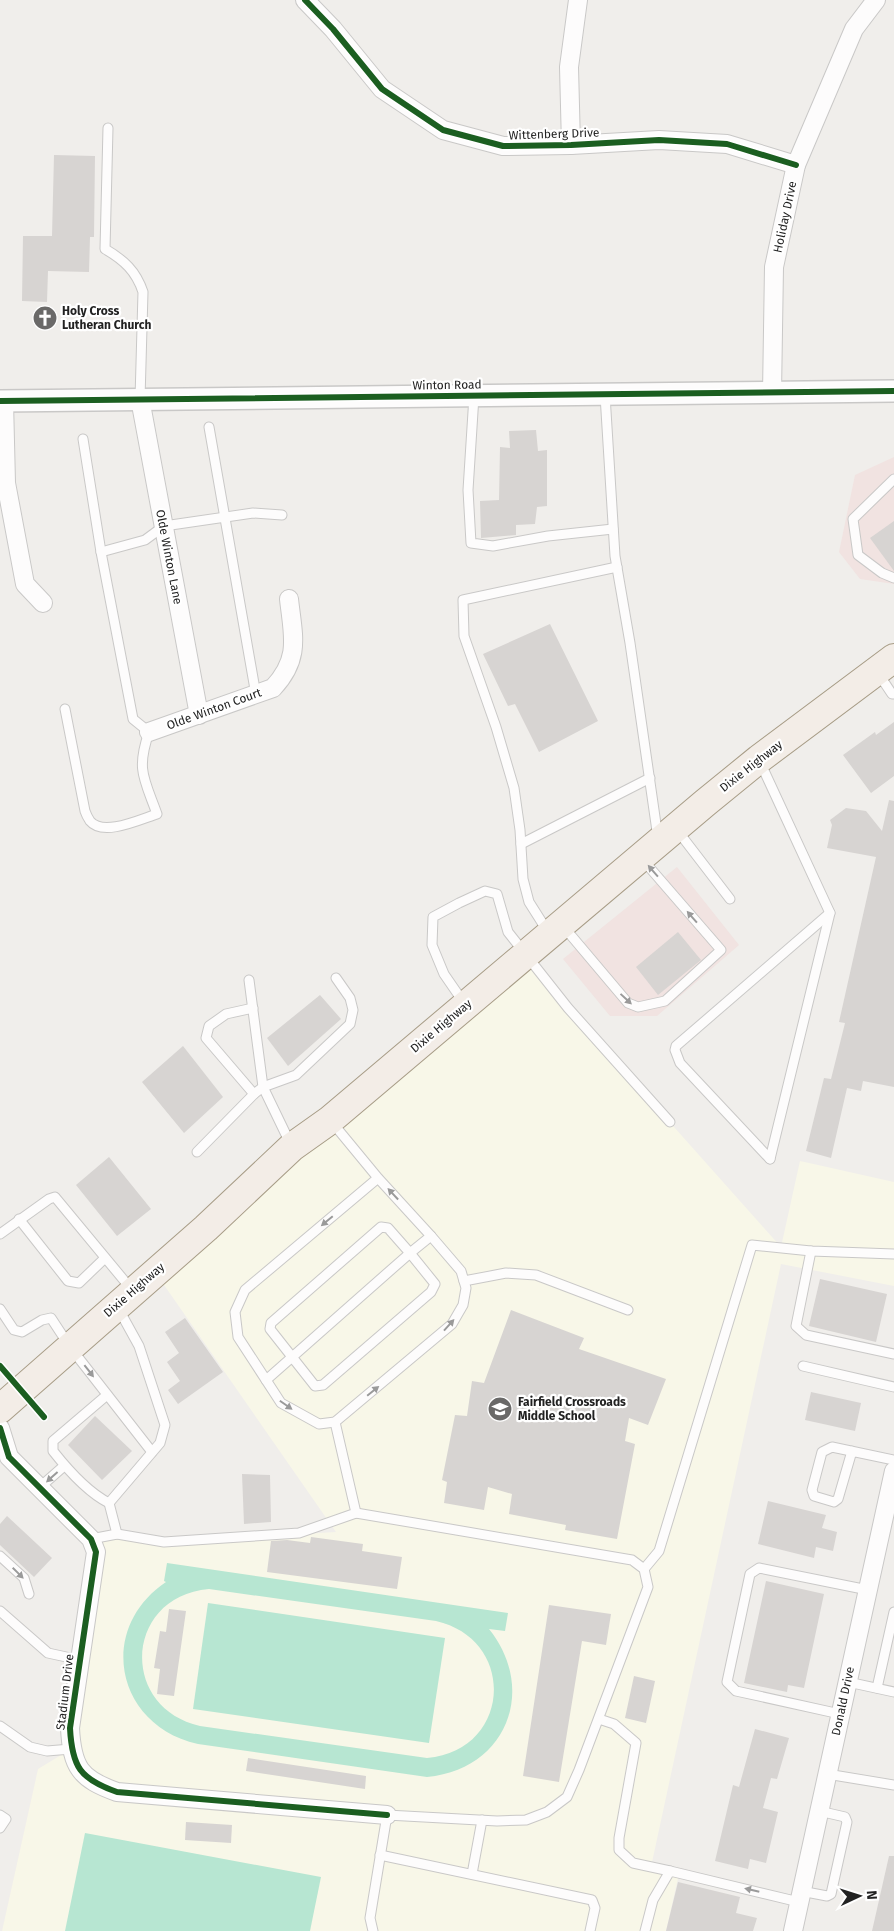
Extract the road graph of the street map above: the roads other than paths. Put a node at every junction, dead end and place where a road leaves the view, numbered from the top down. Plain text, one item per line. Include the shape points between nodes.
1 (305, 0) edge
2 (578, 0) edge
3 (876, 0) edge
4 (108, 128) dead end
5 (571, 145) junction
6 (796, 165) junction
7 (894, 391) edge
8 (772, 393) junction
9 (604, 394) junction
10 (474, 396) junction
11 (140, 399) junction
12 (2, 401) edge
13 (210, 426) dead end
14 (83, 439) dead end
15 (894, 479) edge
16 (282, 515) dead end
17 (225, 517) junction
18 (164, 526) junction
19 (613, 529) junction
20 (101, 552) junction
21 (617, 567) junction
22 (894, 578) edge
23 (289, 598) dead end
24 (43, 603) dead end
25 (886, 664) edge
26 (256, 694) junction
27 (894, 694) edge
28 (64, 709) dead end
29 (199, 715) junction
30 (150, 732) junction
31 (759, 759) junction
32 (650, 778) junction
33 (658, 842) junction
34 (521, 844) junction
35 (730, 899) dead end
36 (830, 913) junction
37 (555, 929) junction
38 (525, 955) junction
39 (336, 978) dead end
40 (249, 980) dead end
41 (465, 1005) junction
42 (253, 1008) junction
43 (264, 1087) junction
44 (254, 1094) junction
45 (330, 1120) junction
46 (670, 1122) dead end
47 (292, 1147) junction
48 (197, 1152) dead end
49 (378, 1178) junction
50 (19, 1219) junction
51 (0, 1234) edge
52 (431, 1236) junction
53 (811, 1251) junction
54 (410, 1253) junction
55 (894, 1254) edge
56 (105, 1258) junction
57 (464, 1282) junction
58 (125, 1298) junction
59 (0, 1309) edge
60 (628, 1310) dead end
61 (70, 1347) junction
62 (894, 1354) edge
63 (292, 1356) junction
64 (803, 1366) dead end
65 (266, 1380) junction
66 (894, 1387) edge
67 (107, 1395) junction
68 (0, 1409) edge
69 (335, 1422) junction
70 (0, 1428) edge
71 (852, 1451) junction
72 (152, 1452) junction
73 (894, 1460) edge
74 (64, 1466) junction
75 (894, 1472) edge
76 (39, 1488) junction
77 (892, 1494) edge
78 (109, 1503) junction
79 (356, 1513) junction
80 (117, 1534) junction
81 (91, 1539) junction
82 (0, 1556) edge
83 (644, 1569) junction
84 (868, 1590) junction
85 (29, 1594) dead end
86 (0, 1610) edge
87 (894, 1612) edge
88 (80, 1660) junction
89 (848, 1682) junction
90 (877, 1688) junction
91 (894, 1692) edge
92 (840, 1714) junction
93 (599, 1719) junction
94 (0, 1726) edge
95 (71, 1749) junction
96 (827, 1774) junction
97 (894, 1785) edge
98 (819, 1811) junction
99 (387, 1814) junction
100 (0, 1815) edge
101 (482, 1820) junction
102 (0, 1828) edge
103 (380, 1855) junction
104 (670, 1871) junction
105 (472, 1874) junction
106 (800, 1897) junction
107 (373, 1931) edge
108 (590, 1931) edge
109 (646, 1931) edge
110 (793, 1931) edge

1 - 5 street, Wittenberg Drive via 382,89 443,130 503,146
2 - 5 street via 568,67
3 - 6 street, Holiday Drive via 854,29
4 - 11 lane via 105,249 129,265 143,292
5 - 6 street, Wittenberg Drive via 659,140 728,144
6 - 8 street, Holiday Drive via 774,267
7 - 8 street, Winton Road
8 - 9 street, Winton Road
9 - 10 street, Winton Road
9 - 19 lane
10 - 11 street, Winton Road
10 - 19 lane via 468,490 472,542 494,546
11 - 12 street, Winton Road
11 - 18 street, Olde Winton Lane
12 - 24 street via 6,483 25,584
13 - 17 lane
14 - 20 lane
15 - 22 lane via 854,519 858,555 882,574
16 - 17 lane via 253,513
17 - 18 lane
17 - 26 lane
18 - 20 lane via 145,540
18 - 29 street, Olde Winton Lane
19 - 21 lane
20 - 30 lane via 133,719
21 - 32 lane
21 - 34 lane via 463,600 464,636 514,788
23 - 26 street, Olde Winton Court via 294,642 292,660 285,676 273,688
25 - 27 lane
25 - 31 main road, Dixie Highway
26 - 29 street, Olde Winton Court
28 - 30 lane via 85,810 91,822 102,828 114,828 157,814 141,769 142,753
29 - 30 street, Olde Winton Court
31 - 33 main road, Dixie Highway
31 - 36 lane
32 - 33 lane
32 - 34 lane
33 - 35 lane
33 - 37 main road, Dixie Highway
37 -> 33 lane via 594,962 628,1003 638,1008 665,1002 721,950
34 - 37 lane via 523,879 529,902
36 - 36 lane via 817,970 770,1159 680,1062 675,1050
37 - 38 main road, Dixie Highway
38 - 41 main road, Dixie Highway
38 - 41 lane via 508,932 498,894 486,891 434,917 432,945 444,974
38 - 46 lane
39 - 43 lane via 350,998 353,1010 350,1024 296,1075
40 - 42 lane
41 - 45 main road, Dixie Highway
42 - 43 lane
42 - 44 lane via 226,1014 209,1026 206,1038
43 - 44 lane
43 - 47 lane
44 - 48 lane
45 - 47 main road, Dixie Highway
45 - 49 lane
47 - 58 main road, Dixie Highway
52 -> 49 lane
49 -> 65 lane via 245,1290 235,1312 238,1337
50 - 51 lane
50 - 56 lane via 54,1197
50 - 56 lane via 68,1281 80,1283
52 - 54 lane
52 - 57 lane via 461,1271
53 - 55 lane
53 - 62 lane via 796,1326 806,1335
53 - 83 lane via 752,1245 660,1551
54 - 63 lane
54 - 63 lane via 388,1228 380,1227 271,1323 270,1329
54 - 63 lane via 435,1284 431,1292 323,1385 315,1386
56 - 58 lane
57 - 60 lane via 506,1273 536,1275
69 -> 57 lane via 452,1324 462,1305 466,1288
58 - 61 main road, Dixie Highway
58 - 72 lane via 164,1426 160,1444
59 - 61 lane via 14,1330 22,1332 51,1318
61 -> 67 lane
61 - 68 main road, Dixie Highway
63 - 65 lane
64 - 66 lane
65 -> 69 lane via 281,1403 319,1424
67 - 72 lane
67 - 74 lane via 53,1441 53,1451
69 - 79 lane
70 - 76 street via 9,1457
71 - 71 lane via 832,1446 822,1452 812,1490 814,1496 834,1502 838,1499
71 - 73 lane
72 - 78 lane
74 -> 76 lane
74 - 78 lane
75 - 77 street, Donald Drive
76 - 81 street
77 - 84 street, Donald Drive
78 - 80 lane
79 - 80 lane via 299,1533 164,1542
79 - 83 lane via 632,1560
80 - 81 lane
81 - 88 street, Stadium Drive via 96,1552
82 -> 85 lane via 24,1578
83 - 93 lane via 648,1587
84 - 89 street, Donald Drive
84 - 92 lane via 759,1568 750,1574 728,1682 736,1691
86 - 88 lane via 48,1653
87 - 90 lane
88 - 95 street, Stadium Drive via 70,1728
89 - 90 lane
89 - 92 street, Donald Drive
90 - 91 lane
92 - 96 street, Donald Drive
93 - 101 lane via 567,1797 547,1812 526,1820
93 - 104 lane via 614,1724 636,1743 619,1850 633,1863
94 - 95 lane via 30,1748 46,1751
95 - 99 street, Stadium Drive via 81,1771 96,1784 117,1792
96 - 97 lane
96 - 98 street, Donald Drive
98 - 106 street, Donald Drive
98 - 106 lane via 845,1817 847,1822 831,1894
99 - 101 lane
99 - 103 lane
100 - 102 lane via 6,1819
101 - 105 lane
103 - 105 lane
103 - 107 lane via 370,1918
106 -> 104 lane
104 - 109 lane via 653,1900
105 - 108 lane via 592,1900 595,1908
106 - 110 street, Donald Drive

